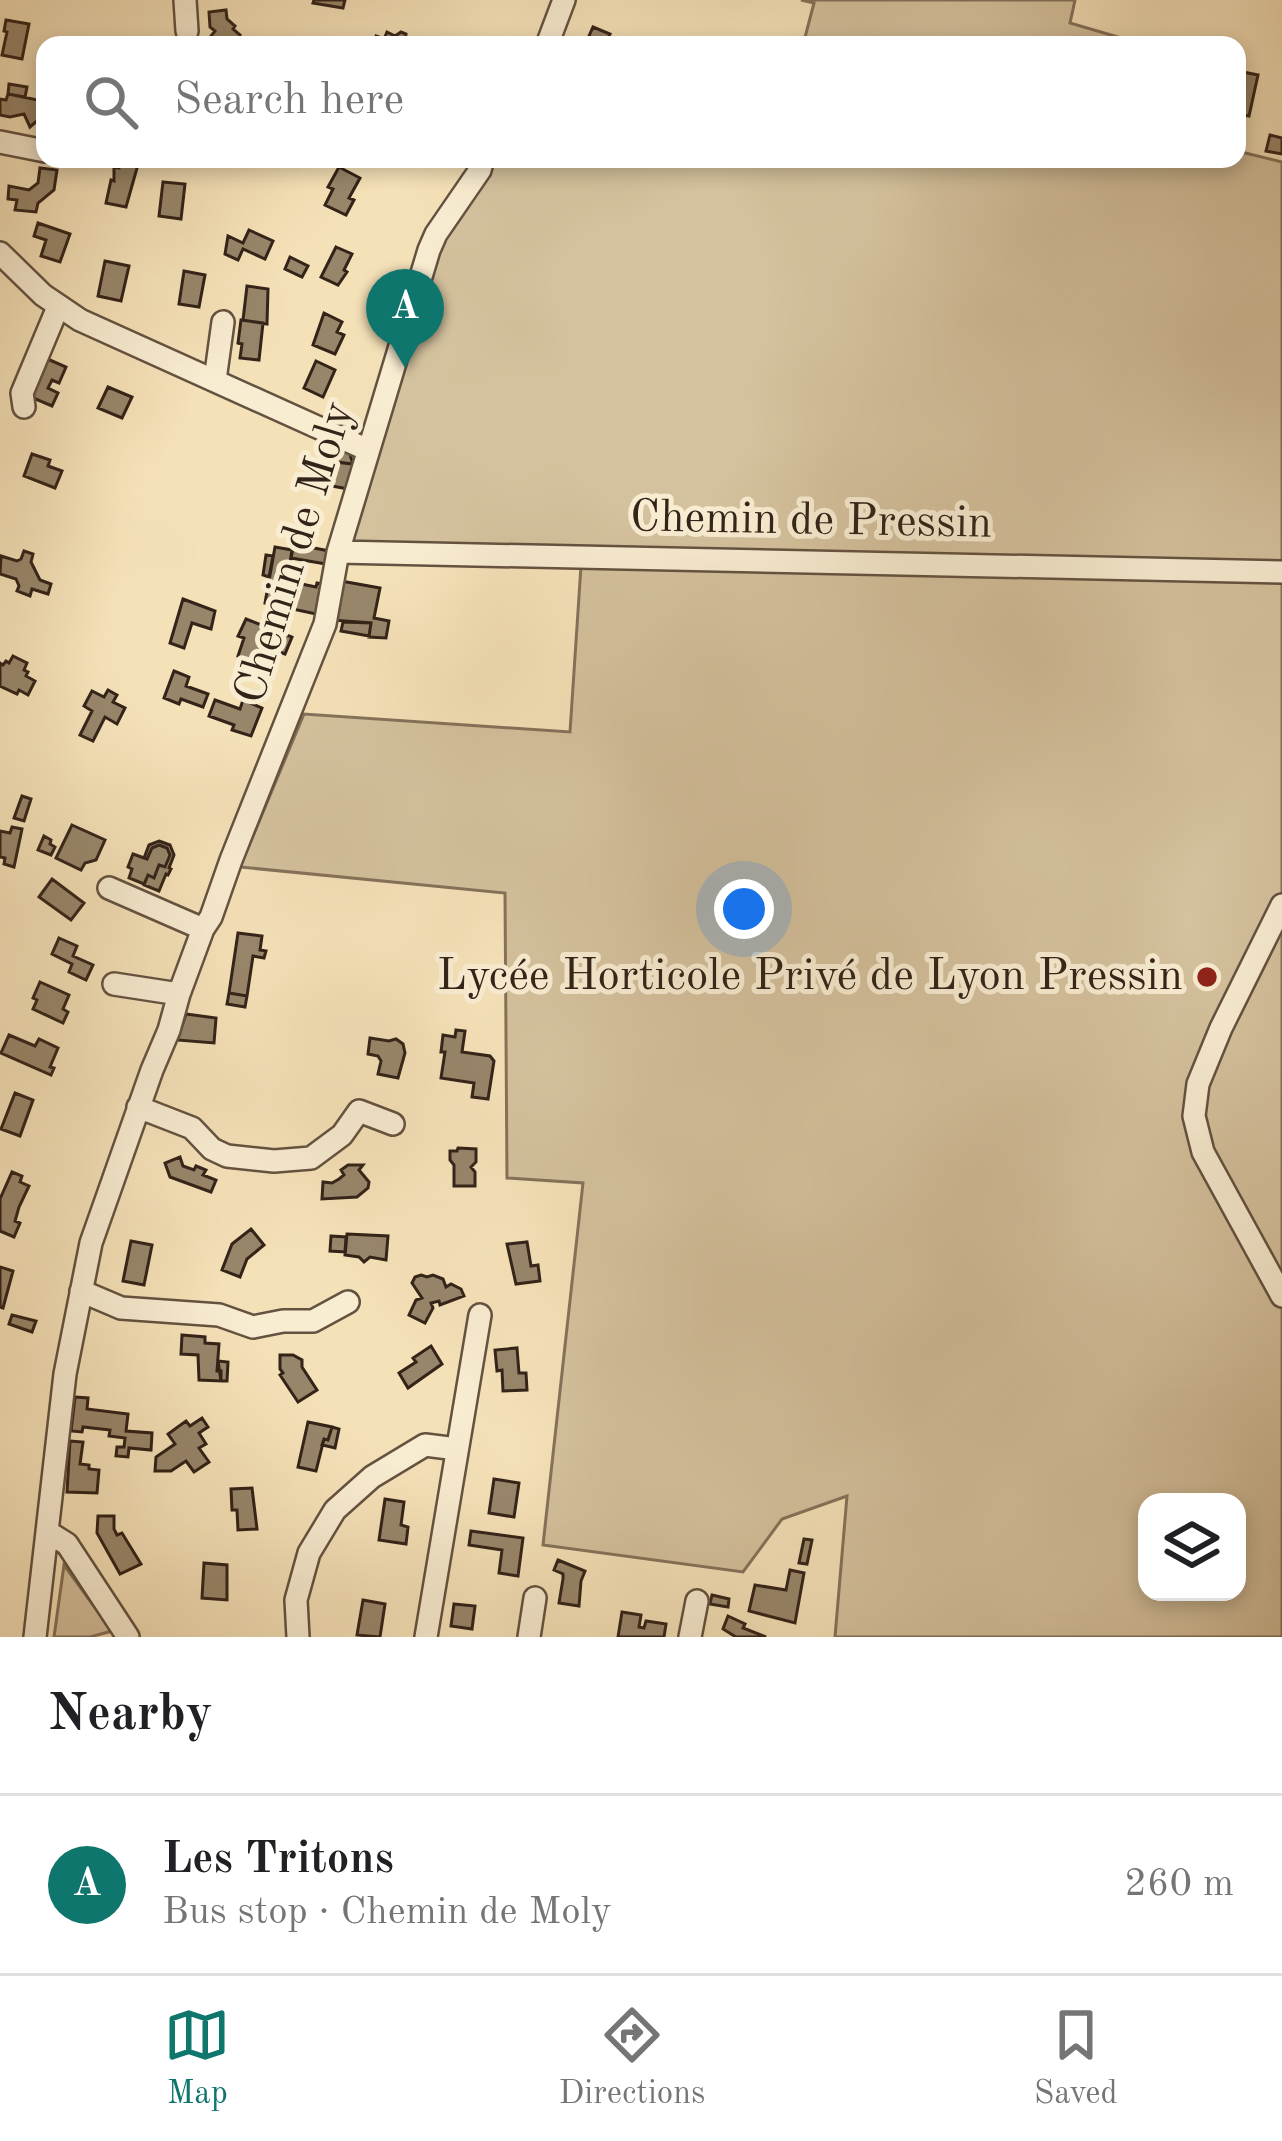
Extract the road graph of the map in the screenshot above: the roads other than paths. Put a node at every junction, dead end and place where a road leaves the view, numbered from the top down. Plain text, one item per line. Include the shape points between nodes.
1 (184, 0) edge
2 (564, 0) edge
3 (187, 31) dead end
4 (550, 36) edge
5 (0, 142) edge
6 (36, 149) edge
7 (481, 168) edge
8 (3, 262) edge
9 (58, 307) junction
10 (223, 322) dead end
11 (215, 380) junction
12 (25, 407) dead end
13 (368, 450) junction
14 (338, 552) junction
15 (1282, 572) edge
16 (109, 888) dead end
17 (1282, 905) edge
18 (203, 929) junction
19 (114, 984) dead end
20 (179, 994) junction
21 (138, 1107) junction
22 (394, 1124) dead end
23 (81, 1291) junction
24 (1282, 1297) edge
25 (348, 1302) dead end
26 (480, 1315) dead end
27 (457, 1449) junction
28 (48, 1532) junction
29 (535, 1598) dead end
30 (697, 1601) dead end
31 (35, 1637) edge
32 (128, 1637) edge
33 (298, 1637) edge
34 (426, 1637) edge
35 (530, 1637) edge
36 (690, 1637) edge

1 - 3 street
2 - 4 street
5 - 6 street
7 - 13 street, Chemin de Moly via 429,250
8 - 9 street
9 - 11 street
9 - 12 street via 22,393
10 - 11 street
11 - 13 street
13 - 14 street, Chemin de Moly
14 - 15 street, Chemin de Pressin
14 - 18 street, Chemin de Moly via 325,625
16 - 18 street
17 - 24 street via 1198,1084 1194,1116 1203,1152
18 - 20 street, Chemin de Moly
19 - 20 street
20 - 21 street, Chemin de Moly
21 - 22 street via 191,1128 226,1156 274,1161 311,1158 343,1136 359,1111
21 - 23 street, Chemin de Moly
23 - 25 street via 121,1308 219,1315 254,1328 313,1321
23 - 28 street, Chemin de Moly
26 - 27 street
27 - 33 street via 425,1445 335,1510 309,1552 296,1600
27 - 34 street
28 - 31 street, Chemin de Moly
28 - 32 street via 67,1544
29 - 35 street
30 - 36 street

